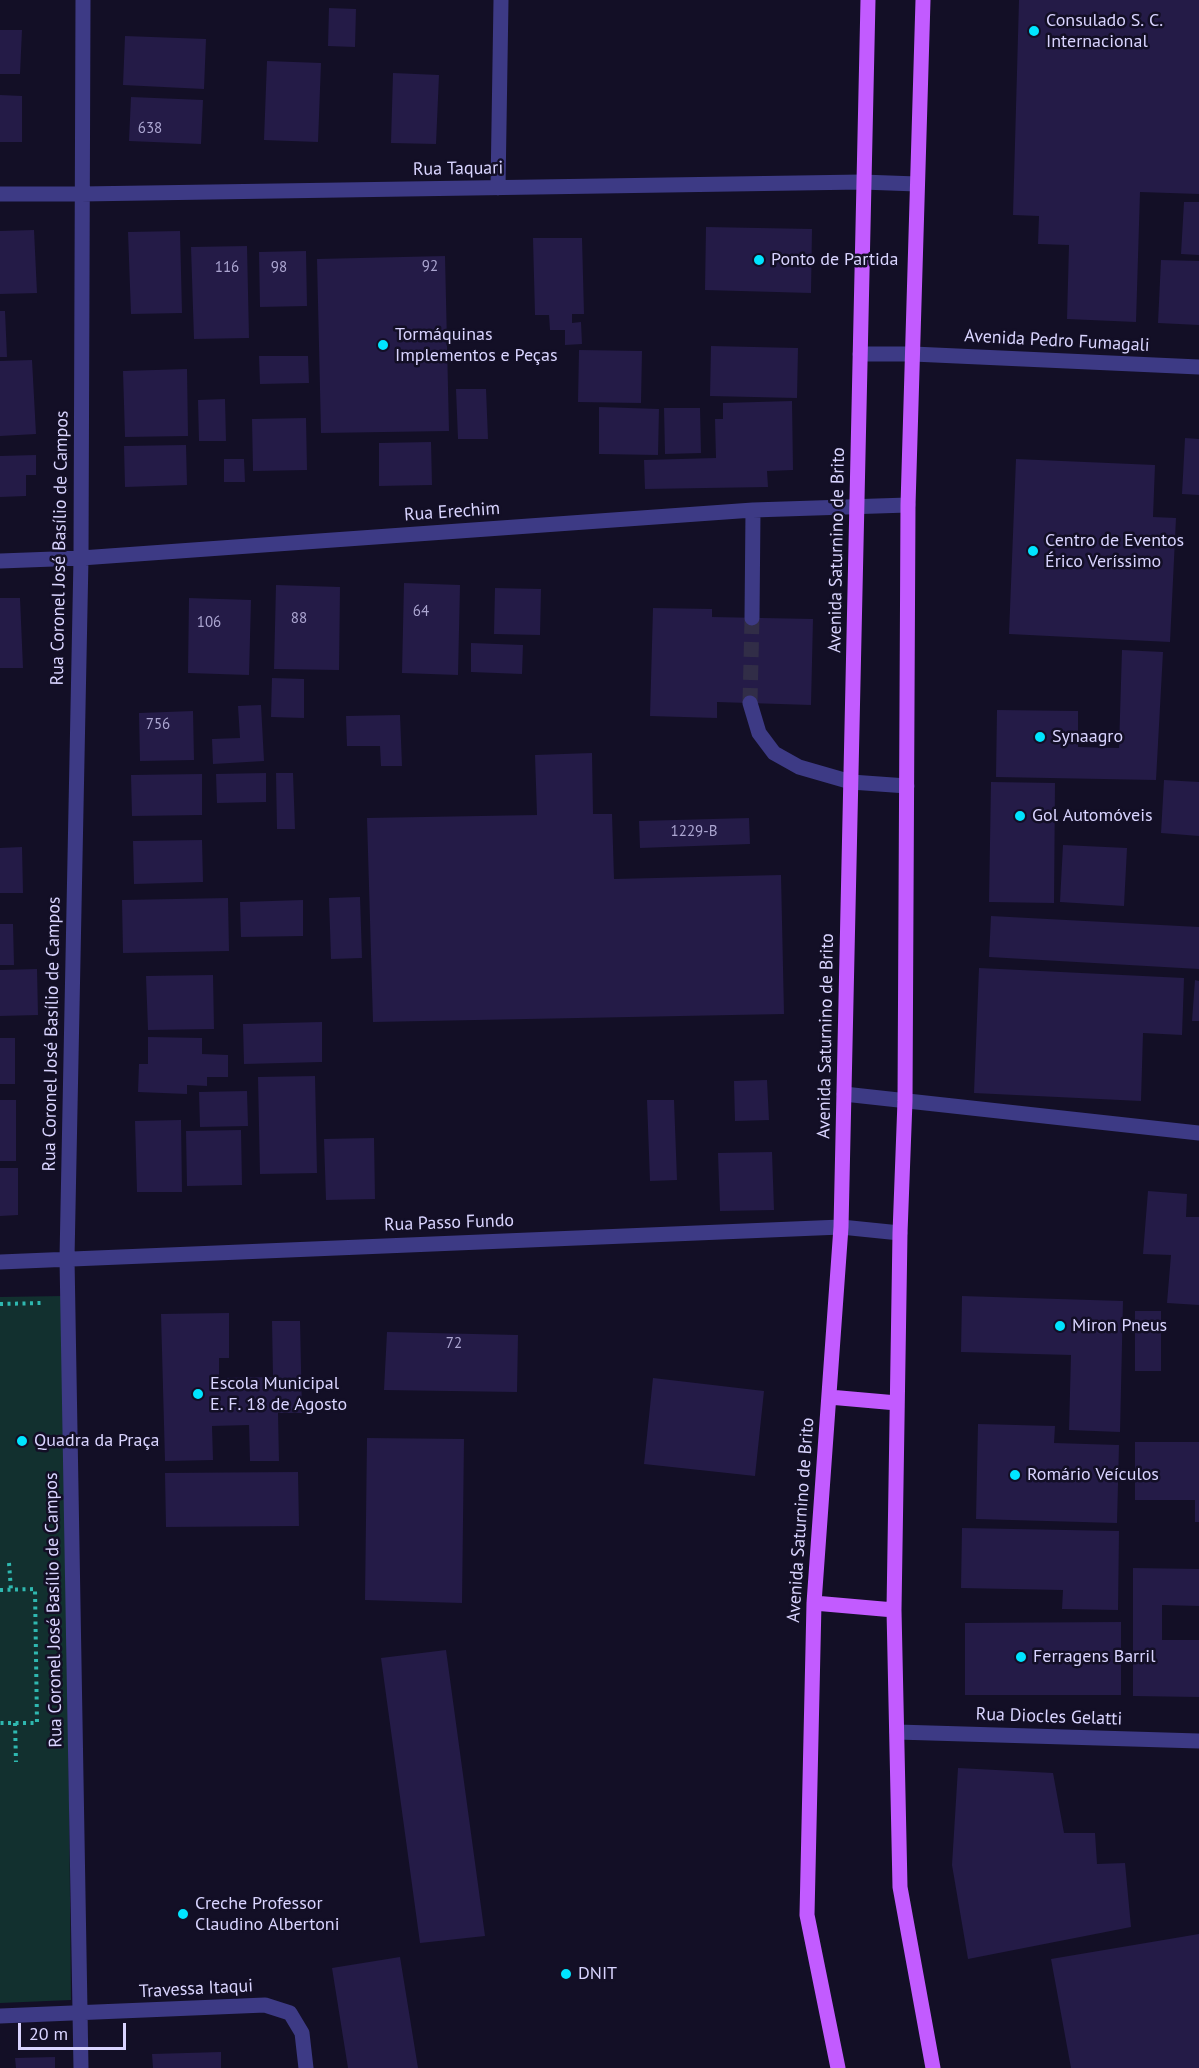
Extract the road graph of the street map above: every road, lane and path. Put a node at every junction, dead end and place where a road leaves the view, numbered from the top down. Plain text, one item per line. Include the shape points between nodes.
1 (82, 0) edge
2 (501, 0) edge
3 (868, 0) edge
4 (923, 0) edge
5 (862, 182) junction
6 (917, 184) junction
7 (498, 188) junction
8 (0, 194) edge
9 (81, 194) junction
10 (860, 354) junction
11 (913, 354) junction
12 (1199, 368) edge
13 (908, 505) junction
14 (858, 507) junction
15 (753, 510) junction
16 (81, 558) junction
17 (0, 561) edge
18 (752, 618) tunnel mouth
19 (750, 703) tunnel mouth
20 (851, 782) junction
21 (907, 786) junction
22 (844, 1094) junction
23 (905, 1101) junction
24 (1199, 1133) edge
25 (841, 1227) junction
26 (900, 1233) junction
27 (67, 1258) junction
28 (0, 1262) edge
29 (829, 1398) junction
30 (897, 1404) junction
31 (9, 1563) dead end
32 (0, 1590) edge
33 (11, 1590) junction
34 (814, 1603) junction
35 (894, 1610) junction
36 (0, 1723) edge
37 (15, 1723) junction
38 (897, 1732) junction
39 (1199, 1741) edge
40 (16, 1762) dead end
41 (81, 2014) junction
42 (0, 2016) edge
43 (81, 2068) edge
44 (306, 2068) edge
45 (838, 2068) edge
46 (933, 2068) edge

1 - 9 street, Rua Coronel José Basílio de Campos
2 - 7 street
3 - 5 main road, Avenida Saturnino de Brito
4 - 6 main road
5 - 6 street, Rua Taquari
5 - 7 street, Rua Taquari
5 - 10 main road, Avenida Saturnino de Brito
6 - 11 main road
7 - 9 street, Rua Taquari
8 - 9 street, Rua Taquari
9 - 16 street, Rua Coronel José Basílio de Campos
10 - 11 street, Avenida Pedro Fumagali
10 - 14 main road, Avenida Saturnino de Brito
11 - 12 street, Avenida Pedro Fumagali
11 - 13 main road
13 - 14 street, Rua Erechim
13 - 21 main road
14 - 15 street, Rua Erechim
14 - 20 main road, Avenida Saturnino de Brito
15 - 16 street, Rua Erechim
15 - 18 street
16 - 17 street, Rua Erechim
16 - 27 street, Rua Coronel José Basílio de Campos
19 - 20 street via 759,733 774,753 799,767
20 - 21 street
20 - 22 main road, Avenida Saturnino de Brito
21 - 23 main road
22 - 23 street
22 - 25 main road, Avenida Saturnino de Brito
23 - 24 street
23 - 26 main road
25 - 26 street, Rua Passo Fundo
25 - 27 street, Rua Passo Fundo
25 - 29 main road, Avenida Saturnino de Brito
26 - 30 main road
27 - 28 street, Rua Passo Fundo
27 - 41 street, Rua Coronel José Basílio de Campos
29 - 30 main road
29 - 34 main road, Avenida Saturnino de Brito
30 - 35 main road
31 - 33 path
32 - 33 path
33 - 37 path via 35,1589 37,1723
34 - 35 main road
34 - 45 main road, Avenida Saturnino de Brito via 807,1915
35 - 38 main road
36 - 37 path
37 - 40 path
38 - 39 street, Rua Diocles Gelatti
38 - 46 main road via 900,1887
41 - 42 street, Travessa Itaqui
41 - 43 street, Rua Coronel José Basílio de Campos
41 - 44 street, Travessa Itaqui via 266,2005 290,2013 302,2033

